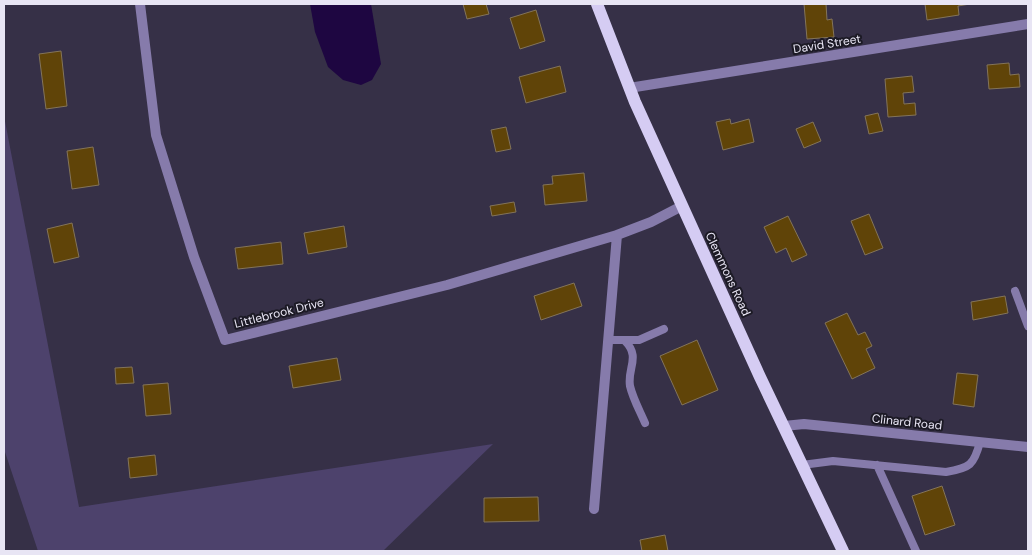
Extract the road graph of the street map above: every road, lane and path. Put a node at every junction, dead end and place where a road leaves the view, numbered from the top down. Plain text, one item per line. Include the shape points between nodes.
1 (140, 4) edge
2 (597, 4) edge
3 (1028, 24) edge
4 (630, 88) junction
5 (682, 206) junction
6 (618, 235) junction
7 (1015, 291) dead end
8 (1028, 326) edge
9 (664, 329) dead end
10 (609, 340) junction
11 (625, 341) junction
12 (645, 423) dead end
13 (784, 426) junction
14 (980, 442) junction
15 (1028, 447) edge
16 (802, 465) junction
17 (877, 465) junction
18 (594, 509) dead end
19 (843, 551) edge
20 (916, 551) edge

1 - 6 street, Littlebrook Drive via 156,135 194,257 225,340 447,285
2 - 4 main road, Clemmons Road
3 - 4 street, David Street
4 - 5 main road, Clemmons Road
5 - 6 street, Littlebrook Drive
5 - 13 main road, Clemmons Road
6 - 10 street
7 - 8 lane
9 - 11 lane via 640,340
10 - 11 lane
10 - 18 street
11 - 12 lane via 634,358 630,383 633,397
13 - 14 street, Clinard Road via 804,424
13 - 16 main road, Clemmons Road
14 - 15 street, Clinard Road
14 - 17 lane via 976,458 964,469 946,472
16 - 17 lane via 833,461
16 - 19 main road, Clemmons Road
17 - 20 lane

